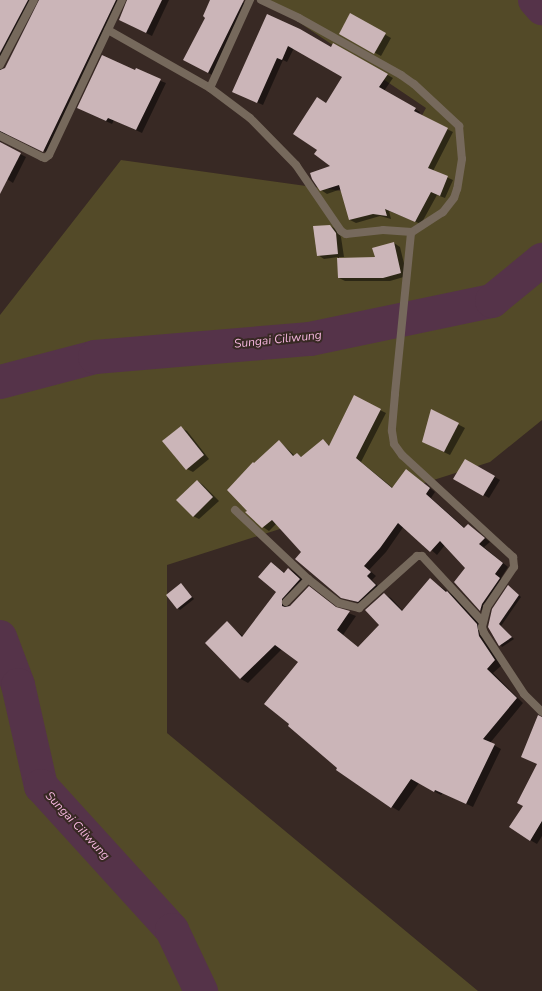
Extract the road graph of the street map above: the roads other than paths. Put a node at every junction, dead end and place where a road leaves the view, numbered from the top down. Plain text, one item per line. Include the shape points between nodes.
1 (34, 0) edge
2 (122, 0) edge
3 (250, 0) edge
4 (262, 0) edge
5 (108, 30) junction
6 (0, 65) edge
7 (210, 88) junction
8 (0, 136) edge
9 (412, 232) junction
10 (235, 510) dead end
11 (308, 578) junction
12 (286, 602) dead end
13 (482, 621) junction
14 (542, 712) edge

1 - 6 street
2 - 5 street
3 - 7 street
4 - 9 street via 401,75 459,126 462,159 454,198 443,212
5 - 7 street
5 - 8 street via 47,157 42,157
7 - 9 street via 250,118 296,165 341,231 346,234 383,230
9 - 13 street via 395,394 392,431 394,444 513,557 514,567 487,607
10 - 11 street
11 - 12 street
11 - 13 street via 339,603 359,608 417,556 422,556
13 - 14 street via 484,633 524,694

